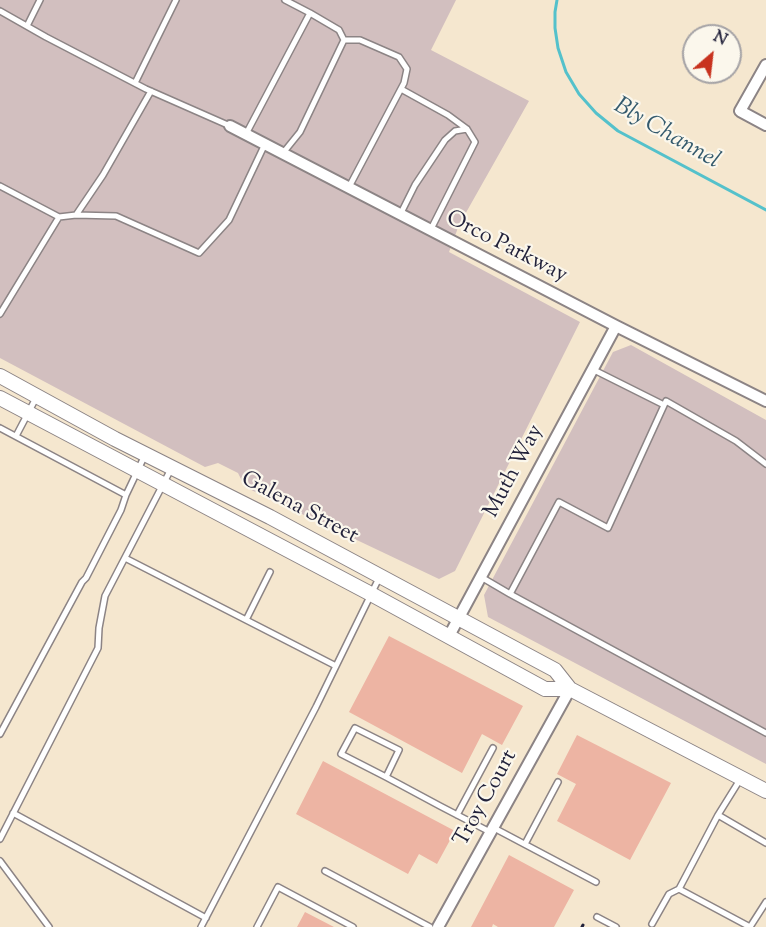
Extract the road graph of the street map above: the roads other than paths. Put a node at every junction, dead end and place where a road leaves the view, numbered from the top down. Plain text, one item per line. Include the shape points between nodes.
1 (40, 0) edge
2 (176, 0) edge
3 (285, 0) edge
4 (0, 11) edge
5 (310, 13) junction
6 (27, 26) junction
7 (344, 40) junction
8 (766, 65) edge
9 (135, 83) junction
10 (401, 89) junction
11 (151, 91) junction
12 (766, 125) edge
13 (230, 126) joint
14 (467, 129) junction
15 (246, 134) junction
16 (265, 144) junction
17 (283, 153) junction
18 (0, 186) edge
19 (349, 188) junction
20 (76, 215) junction
21 (400, 215) junction
22 (59, 217) junction
23 (430, 231) junction
24 (0, 314) edge
25 (616, 326) junction
26 (592, 369) junction
27 (0, 376) edge
28 (37, 396) junction
29 (0, 399) edge
30 (766, 401) edge
31 (664, 405) junction
32 (28, 414) junction
33 (0, 428) edge
34 (16, 436) junction
35 (146, 454) junction
36 (766, 464) edge
37 (171, 467) junction
38 (139, 471) junction
39 (163, 484) junction
40 (126, 495) junction
41 (125, 558) junction
42 (270, 572) dead end
43 (380, 576) junction
44 (481, 577) junction
45 (371, 594) junction
46 (510, 594) junction
47 (458, 619) junction
48 (246, 620) junction
49 (449, 636) junction
50 (336, 666) junction
51 (570, 689) junction
52 (766, 733) edge
53 (0, 734) edge
54 (493, 748) dead end
55 (386, 777) junction
56 (741, 778) junction
57 (558, 782) dead end
58 (766, 791) edge
59 (13, 813) junction
60 (457, 815) junction
61 (718, 815) junction
62 (492, 830) junction
63 (0, 839) edge
64 (766, 843) edge
65 (525, 844) junction
66 (0, 861) edge
67 (325, 871) dead end
68 (596, 882) dead end
69 (679, 889) junction
70 (766, 902) edge
71 (597, 917) dead end
72 (206, 918) junction
73 (652, 924) dead end
74 (49, 927) edge
75 (201, 927) edge
76 (257, 927) edge
77 (353, 927) edge
78 (430, 927) edge
79 (438, 927) edge
80 (616, 927) edge
81 (750, 927) edge

1 - 6 lane
2 - 9 lane
3 - 5 lane
4 - 6 lane
5 - 7 lane via 339,30
5 - 15 lane
6 - 9 lane
7 - 10 lane via 360,40 399,57 408,69
7 - 17 lane via 300,132
8 - 12 street via 740,111
9 - 11 lane
10 - 14 lane
10 - 19 lane
11 - 13 lane
11 - 20 lane
13 - 15 street, Orco Parkway
14 - 21 lane via 455,131 446,140
14 - 23 lane via 475,142
15 - 16 street, Orco Parkway
16 - 17 street, Orco Parkway
16 - 20 lane via 229,220 199,253 116,216
17 - 19 street, Orco Parkway
18 - 22 lane
19 - 21 street, Orco Parkway
20 - 22 lane
21 - 23 street, Orco Parkway
22 - 24 lane
23 - 25 street, Orco Parkway
25 - 26 street, Muth Way
25 - 30 street, Orco Parkway
26 - 31 lane
26 - 44 street, Muth Way
27 - 28 street, Galena Street
28 - 32 lane
28 - 35 street, Galena Street
29 - 32 street, Galena Street
31 - 36 lane via 666,401 736,441
31 - 46 lane via 608,528 559,502
32 - 34 lane
32 - 38 street, Galena Street
33 - 34 lane
34 - 40 lane
35 - 37 street, Galena Street
35 - 38 lane
37 - 39 lane
37 - 43 street, Galena Street
38 - 39 street, Galena Street
38 - 40 lane
39 - 41 lane
39 - 45 street, Galena Street
40 - 53 lane via 86,578
41 - 48 lane
41 - 59 lane via 105,596 98,648
42 - 48 lane
43 - 45 lane
43 - 47 street, Galena Street
44 - 46 lane
44 - 47 street, Muth Way
45 - 49 street, Galena Street
45 - 50 lane
46 - 52 lane
47 - 49 street, Muth Way
47 - 51 street, Galena Street via 555,670
48 - 50 lane
49 - 51 street, Galena Street via 545,688
50 - 72 lane
51 - 56 street, Galena Street
51 - 62 street, Troy Court
54 - 60 lane
55 - 55 lane via 341,754 355,728 399,750
55 - 60 lane
56 - 58 street, Galena Street
56 - 61 lane
57 - 65 lane
59 - 63 lane
59 - 72 lane
60 - 62 lane
61 - 64 lane
61 - 69 lane
62 - 65 lane
62 - 79 street, Troy Court
65 - 68 lane
66 - 74 lane
67 - 78 lane
69 - 73 lane via 669,894
69 - 81 lane
70 - 81 lane
71 - 80 lane
72 - 75 lane
76 - 77 lane via 278,887

